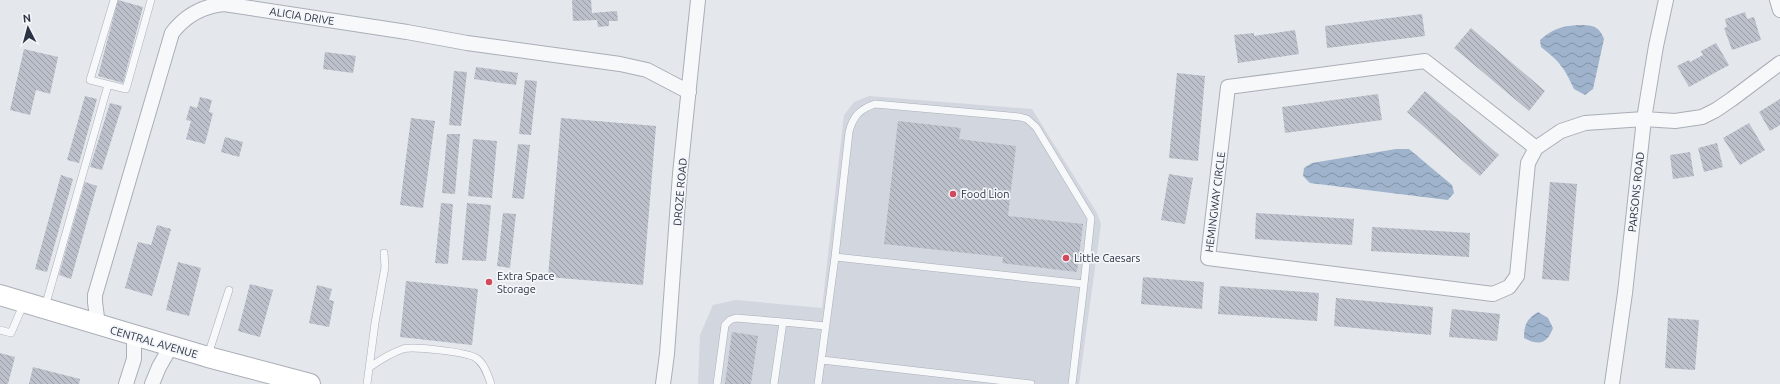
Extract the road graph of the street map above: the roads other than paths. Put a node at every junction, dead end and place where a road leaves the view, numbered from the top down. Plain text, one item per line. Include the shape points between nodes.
1 (114, 0) edge
2 (151, 0) edge
3 (698, 0) edge
4 (1666, 0) edge
5 (1777, 0) edge
6 (1780, 10) edge
7 (1780, 63) edge
8 (108, 85) junction
9 (689, 92) junction
10 (1644, 119) junction
11 (1536, 148) junction
12 (384, 253) dead end
13 (835, 257) junction
14 (1084, 284) junction
15 (229, 290) dead end
16 (0, 296) edge
17 (24, 303) junction
18 (44, 309) junction
19 (783, 322) junction
20 (98, 325) junction
21 (826, 326) junction
22 (0, 330) edge
23 (134, 335) junction
24 (171, 346) junction
25 (208, 358) junction
26 (822, 360) junction
27 (370, 367) junction
28 (126, 384) edge
29 (152, 384) edge
30 (310, 384) edge
31 (368, 384) edge
32 (491, 384) edge
33 (663, 384) edge
34 (717, 384) edge
35 (774, 384) edge
36 (818, 384) edge
37 (1031, 384) edge
38 (1072, 384) edge
39 (1612, 384) edge

1 - 8 lane via 90,80
2 - 8 lane via 126,89
3 - 9 street, DROZE ROAD
4 - 10 street, PARSONS ROAD
5 - 6 street
7 - 10 street via 1702,118 1675,121
8 - 18 lane
9 - 20 street, ALICIA DRIVE via 647,70 620,64 467,43 224,4 211,5 190,16 172,33 95,295
9 - 33 street, DROZE ROAD
10 - 11 street via 1585,123 1561,131
10 - 39 street, PARSONS ROAD
11 - 11 street, HEMINGWAY CIRCLE via 1528,163 1516,276 1509,287 1493,294 1208,258 1228,87 1425,61
12 - 27 lane via 385,268
13 - 14 lane
13 - 14 lane via 849,132 851,122 861,110 875,104 1020,117 1027,119 1036,127 1091,218
13 - 21 lane
14 - 38 lane
15 - 25 lane
16 - 17 street, CENTRAL AVENUE
17 - 18 street, CENTRAL AVENUE
17 - 22 lane via 11,333
18 - 20 street, CENTRAL AVENUE
19 - 21 lane
19 - 34 lane via 736,318 730,320 725,325
19 - 35 lane
20 - 23 street, CENTRAL AVENUE
21 - 26 lane
23 - 24 street, CENTRAL AVENUE
23 - 28 street via 134,359
24 - 25 street, CENTRAL AVENUE
24 - 29 street
25 - 30 street, CENTRAL AVENUE
26 - 36 lane
26 - 37 lane
27 - 31 lane
27 - 32 lane via 388,355 404,349 463,352 476,358 487,372

